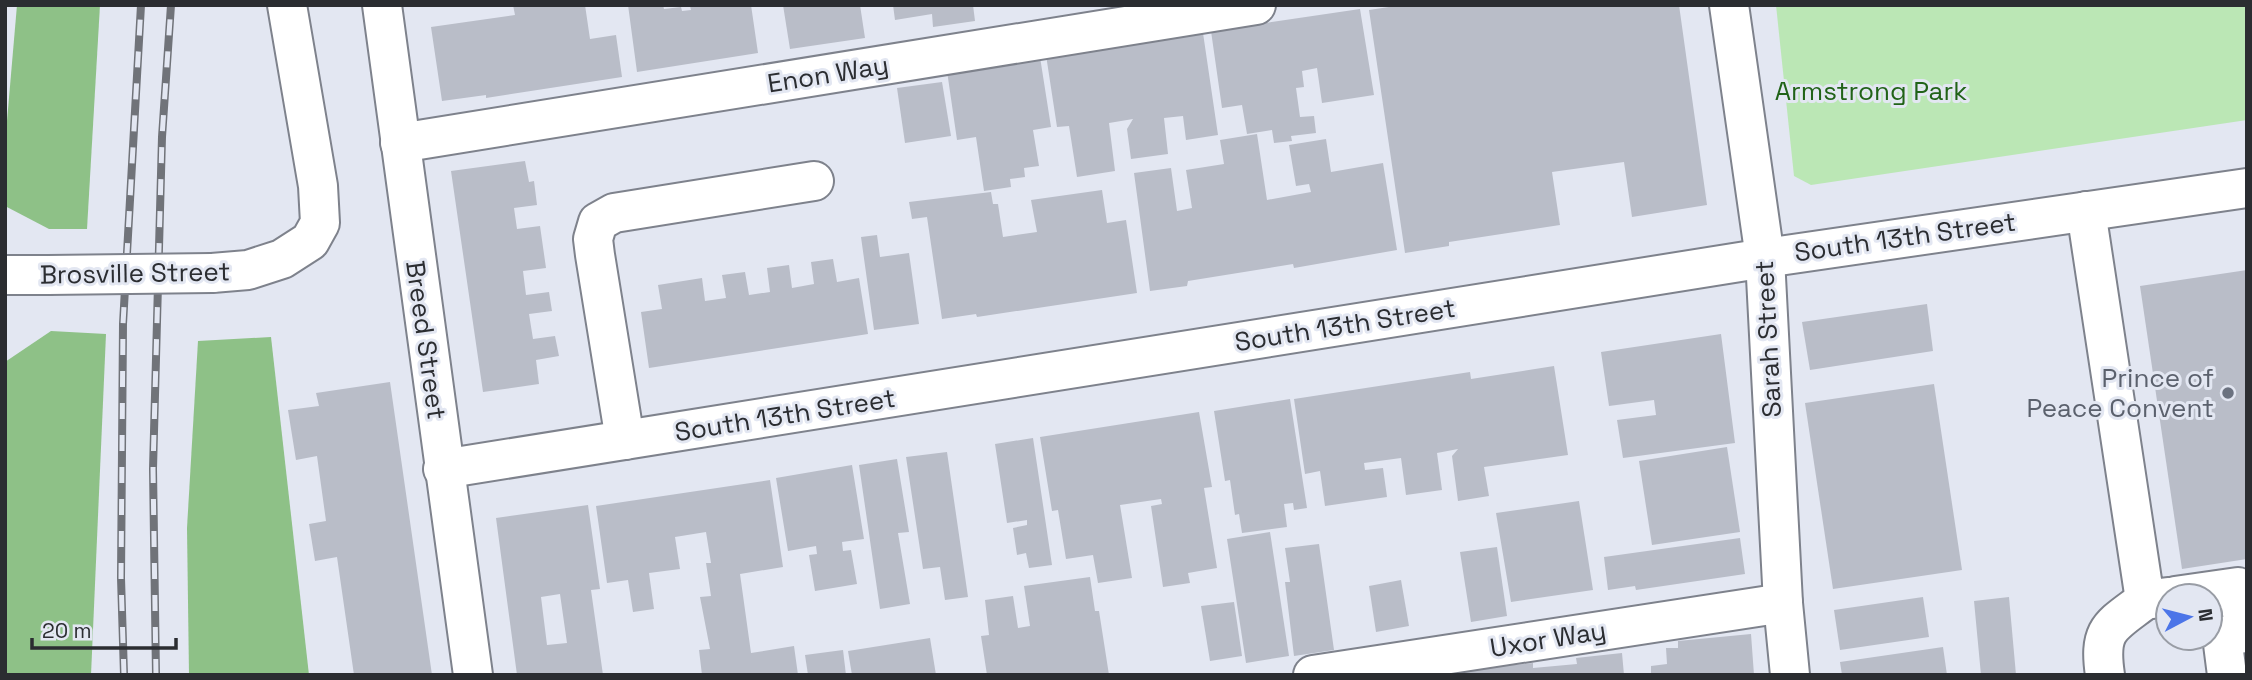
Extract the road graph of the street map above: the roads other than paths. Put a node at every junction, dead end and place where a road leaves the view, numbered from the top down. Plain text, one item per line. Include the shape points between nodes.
1 (287, 5) edge
2 (382, 5) edge
3 (1256, 5) edge
4 (1728, 5) edge
5 (400, 143) junction
6 (814, 181) dead end
7 (2247, 188) edge
8 (2087, 211) junction
9 (1765, 258) junction
10 (5, 275) edge
11 (625, 440) junction
12 (443, 469) junction
13 (2160, 582) edge
14 (2224, 589) edge
15 (1783, 603) junction
16 (2154, 603) edge
17 (2246, 633) edge
18 (473, 675) edge
19 (1313, 675) edge
20 (1790, 675) edge
21 (2105, 675) edge
22 (2227, 675) edge

1 - 10 street, Brosville Street, bridge via 318,186 320,223 310,241 282,259 248,270
2 - 5 street, Breed Street
3 - 5 street, Enon Way
4 - 9 street, Sarah Street
5 - 12 street, Breed Street
6 - 11 street via 614,213 598,222 593,239
7 - 8 street, South 13th Street
8 - 9 street, South 13th Street
8 - 13 street
9 - 11 street, South 13th Street
9 - 15 street, Sarah Street
11 - 12 street, South 13th Street
12 - 18 street, Breed Street
14 - 17 street via 2238,587
15 - 19 street, Uxor Way
15 - 20 street, Sarah Street
16 - 21 street via 2109,628 2102,651
17 - 22 street via 2222,636

